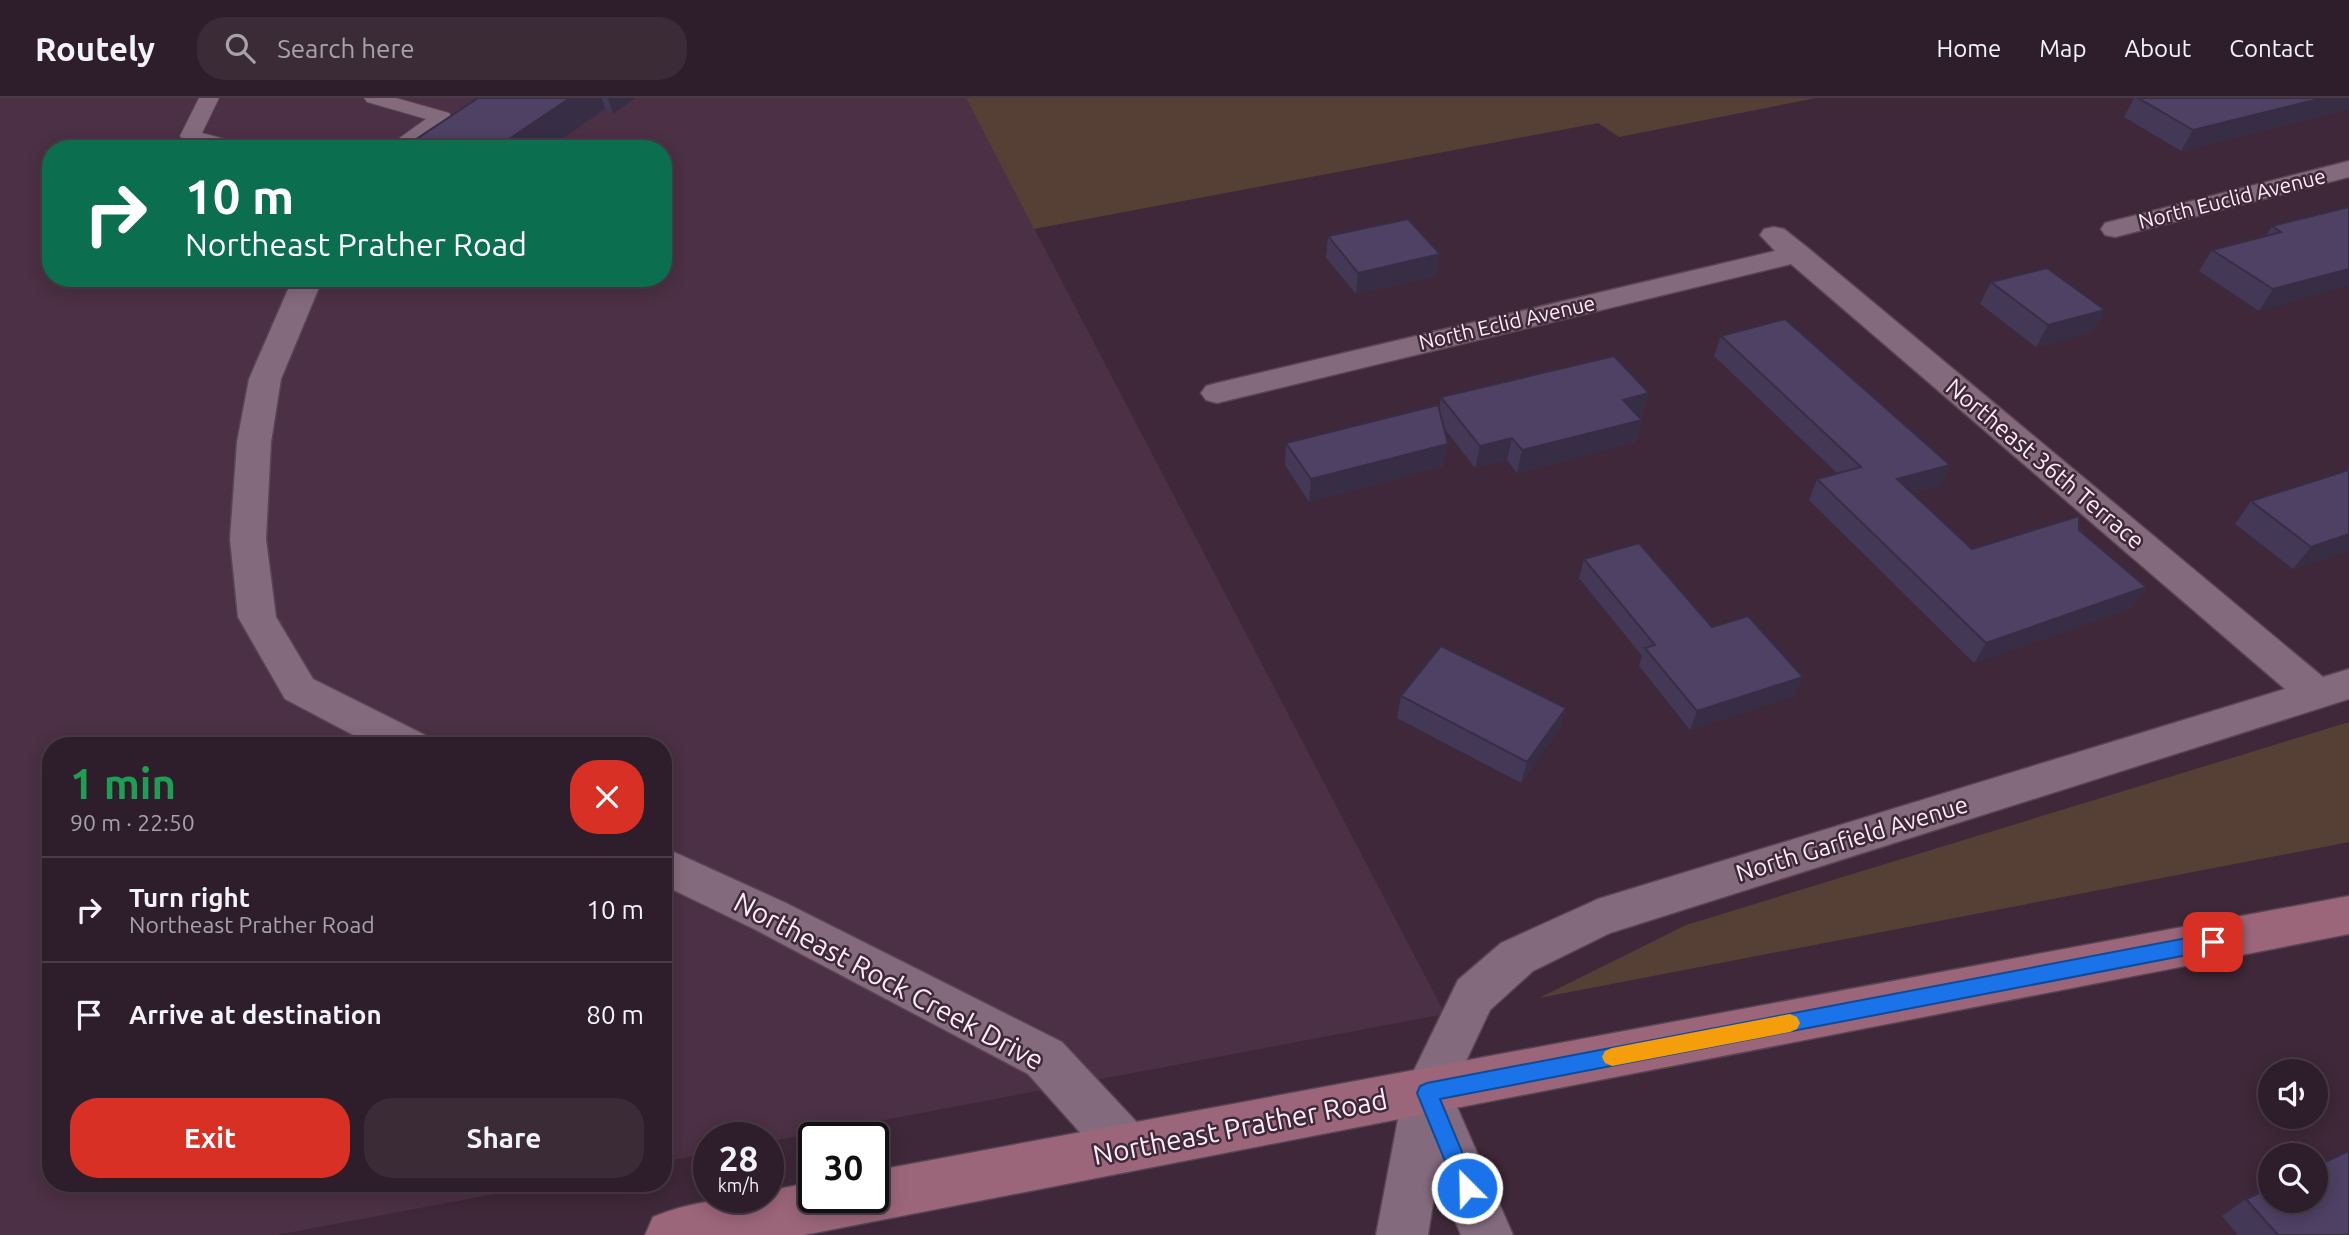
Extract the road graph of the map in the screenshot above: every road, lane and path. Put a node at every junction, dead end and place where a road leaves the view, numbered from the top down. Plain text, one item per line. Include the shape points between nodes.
1 (209, 98) edge
2 (374, 98) edge
3 (206, 140) edge
4 (408, 140) edge
5 (2349, 169) edge
6 (2116, 229) dead end
7 (1786, 245) joint
8 (305, 287) edge
9 (1216, 393) dead end
10 (2332, 689) edge
11 (393, 737) edge
12 (672, 869) edge
13 (2349, 915) edge
14 (1427, 1093) junction
15 (1126, 1148) junction
16 (889, 1194) edge
17 (798, 1211) edge
18 (671, 1235) edge
19 (1402, 1235) edge
20 (1487, 1235) edge

1 - 3 lane via 190,136
2 - 4 lane via 442,117
5 - 6 street, North Euclid Avenue
7 - 9 street, North Eclid Avenue
7 - 10 street, Northeast 36th Terrace
8 - 11 street via 265,379 254,442 248,539 257,617 299,689
10 - 14 street, North Garfield Avenue via 1598,918 1517,957 1474,995
12 - 15 street, Northeast Rock Creek Drive via 1045,1058
13 - 14 main road, Northeast Prather Road
14 - 15 main road, Northeast Prather Road
14 - 19 street
14 - 20 street
15 - 16 main road, Northeast Prather Road
17 - 18 main road, Northeast Prather Road

